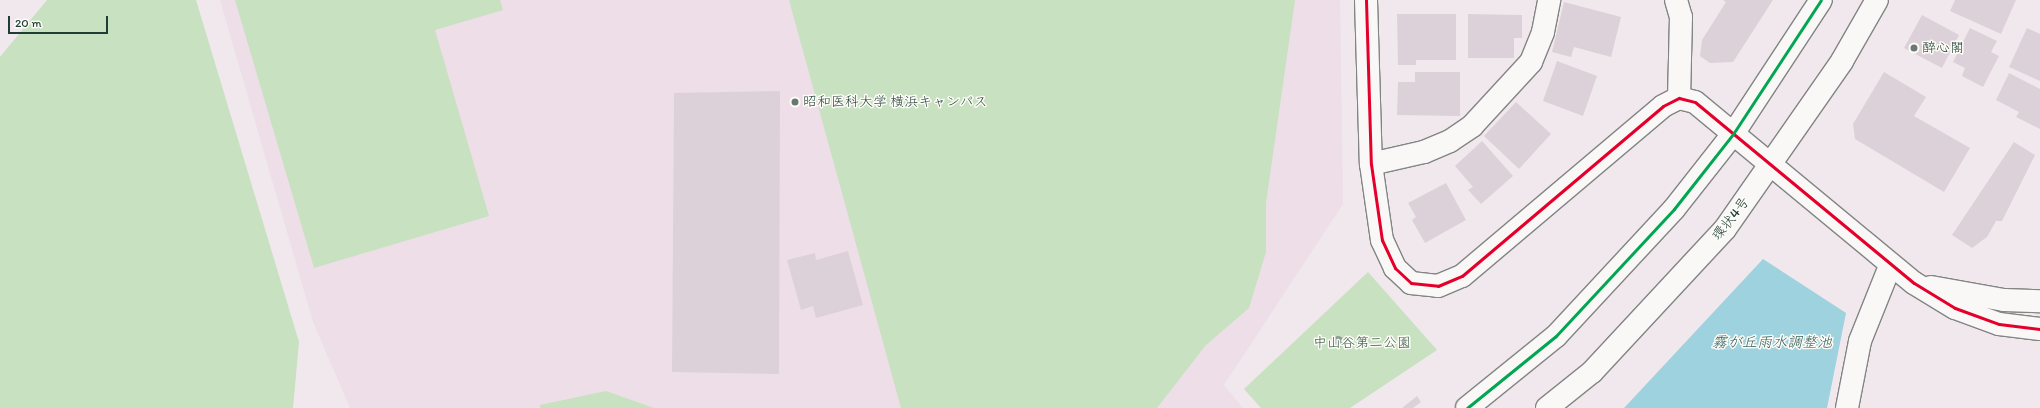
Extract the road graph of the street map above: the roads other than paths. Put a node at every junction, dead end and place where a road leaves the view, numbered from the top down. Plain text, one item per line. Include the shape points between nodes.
1 (1366, 0) edge
2 (1549, 0) edge
3 (1676, 0) edge
4 (1821, 0) edge
5 (1877, 0) edge
6 (1679, 98) junction
7 (1733, 134) junction
8 (1371, 164) junction
9 (1770, 167) junction
10 (1890, 266) junction
11 (1914, 283) junction
12 (2040, 301) edge
13 (2040, 329) edge
14 (1467, 408) edge
15 (1547, 408) edge
16 (1847, 408) edge

1 - 8 street
2 - 8 street via 1543,32 1531,62 1472,126 1450,141 1424,152
3 - 6 street via 1681,17
4 - 7 street
5 - 9 street, 環状4号 via 1842,61
6 - 7 street via 1695,102
6 - 8 street via 1663,106 1462,276 1438,286 1412,283 1395,268 1382,240
7 - 9 street
7 - 14 street via 1674,209 1556,336
9 - 10 street
9 - 15 street, 環状4号 via 1715,240 1592,372
10 - 11 street
10 - 16 street via 1860,341
11 - 12 street via 1996,299
11 - 13 street via 1962,311 1999,324

